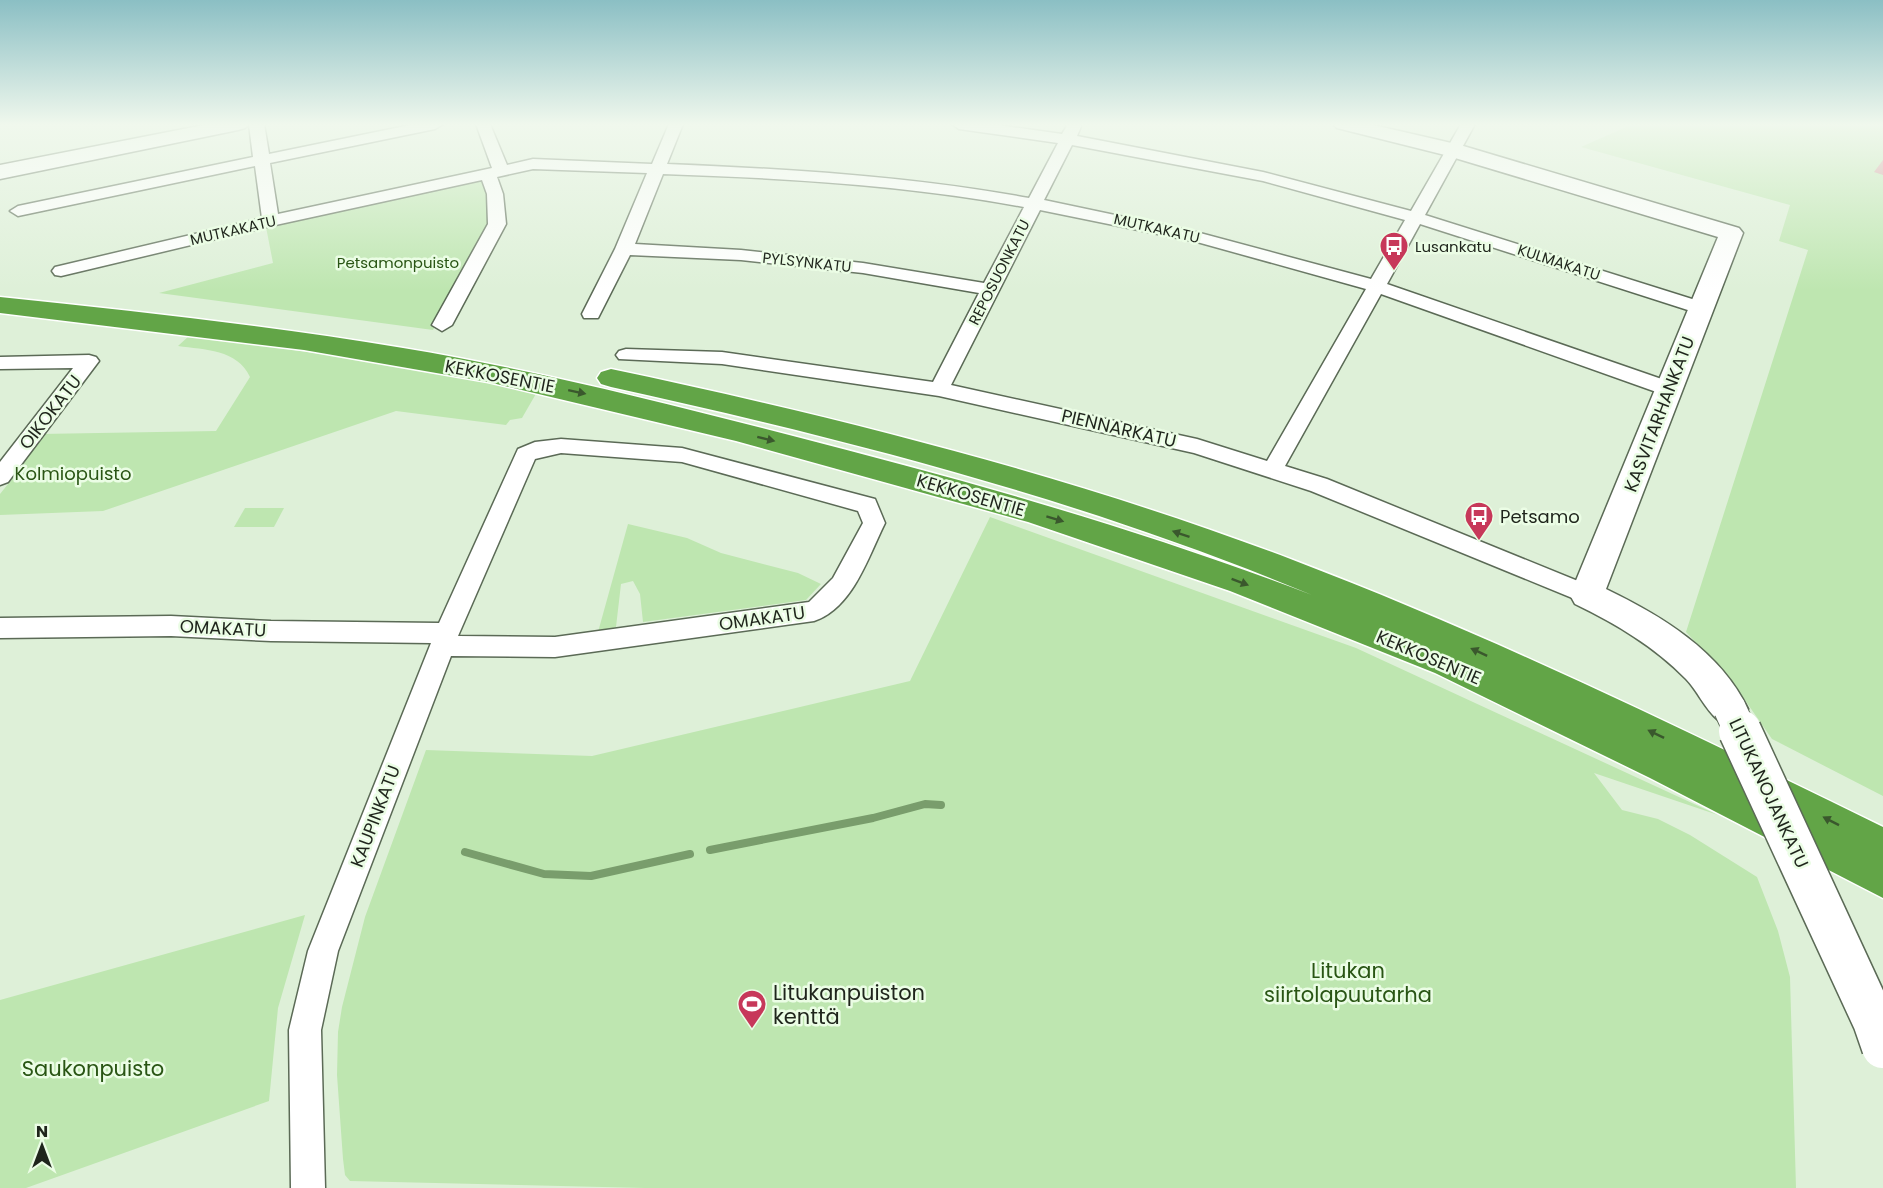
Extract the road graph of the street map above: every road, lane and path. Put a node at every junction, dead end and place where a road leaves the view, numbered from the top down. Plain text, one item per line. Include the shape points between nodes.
1 (165, 179) edge
2 (264, 179) edge
3 (456, 179) edge
4 (494, 179) edge
5 (653, 179) edge
6 (862, 179) edge
7 (1046, 179) edge
8 (1274, 179) edge
9 (1438, 179) edge
10 (1549, 179) edge
11 (1034, 203) junction
12 (18, 211) dead end
13 (1416, 217) junction
14 (271, 221) junction
15 (624, 249) junction
16 (60, 271) dead end
17 (1376, 286) junction
18 (0, 287) edge
19 (990, 289) junction
20 (0, 305) edge
21 (1701, 308) junction
22 (591, 314) dead end
23 (442, 325) dead end
24 (626, 355) dead end
25 (0, 363) edge
26 (939, 389) junction
27 (1669, 389) junction
28 (521, 462) joint
29 (1273, 469) junction
30 (0, 477) edge
31 (1587, 596) junction
32 (0, 628) edge
33 (444, 639) junction
34 (1883, 847) edge
35 (1883, 879) edge
36 (1883, 1047) edge
37 (308, 1188) edge

1 - 12 street
2 - 14 street
3 - 14 street, MUTKAKATU
4 - 23 street via 497,224
5 - 15 street
6 - 11 street, MUTKAKATU
7 - 11 street, REPOSUONKATU
8 - 13 street, KULMAKATU
9 - 13 street
10 - 21 street, KASVITARHANKATU via 1736,236
11 - 17 street, MUTKAKATU via 1200,238
11 - 19 street, REPOSUONKATU
13 - 17 street
13 - 21 street, KULMAKATU
14 - 16 street, MUTKAKATU
15 - 19 street, PYLSYNKATU via 741,255 863,268
15 - 22 street
17 - 27 street, MUTKAKATU
17 - 29 street
34 -> 18 highway, KEKKOSENTIE via 1629,721 1449,638 1304,578 1165,528 971,468 745,408 538,363 323,326
19 - 26 street, REPOSUONKATU
20 -> 35 highway, KEKKOSENTIE via 253,334 501,375 967,492 1230,578 1404,645 1707,788
21 - 27 street, KASVITARHANKATU
24 - 26 street, PIENNARKATU via 722,358
25 - 30 street, OIKOKATU via 89,361
26 - 29 street, PIENNARKATU via 1179,441
27 - 31 street, KASVITARHANKATU
28 - 33 street, KAUPINKATU
28 - 33 street, OMAKATU via 535,449 561,446 682,455 867,505 874,523 834,596 814,611 564,646
29 - 31 street, PIENNARKATU via 1394,514
31 - 36 street, LITUKANOJANKATU, bridge via 1658,632 1701,670 1730,709
32 - 33 street, OMAKATU via 171,626
33 - 37 street, KAUPINKATU via 323,951 313,989 305,1030

